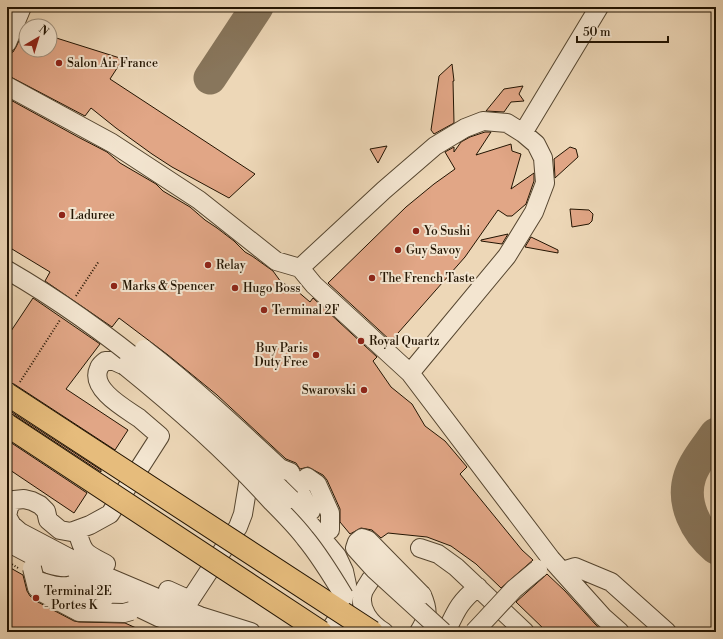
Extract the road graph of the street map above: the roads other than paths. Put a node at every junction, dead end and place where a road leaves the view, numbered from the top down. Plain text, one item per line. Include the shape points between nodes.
1 (22, 7) edge
2 (599, 7) edge
3 (7, 43) edge
4 (7, 86) edge
5 (523, 133) junction
6 (7, 257) edge
7 (300, 268) junction
8 (7, 270) edge
9 (410, 373) junction
10 (13, 388) edge
11 (7, 425) edge
12 (248, 484) dead end
13 (291, 499) junction
14 (7, 516) edge
15 (77, 530) junction
16 (14, 537) edge
17 (342, 548) junction
18 (420, 548) dead end
19 (7, 553) edge
20 (550, 566) junction
21 (370, 580) dead end
22 (478, 587) junction
23 (79, 588) junction
24 (51, 593) junction
25 (344, 596) junction
26 (109, 601) junction
27 (135, 609) junction
28 (201, 632) edge
29 (251, 632) edge
30 (321, 632) edge
31 (328, 632) edge
32 (372, 632) edge
33 (384, 632) edge
34 (419, 632) edge
35 (435, 632) edge
36 (445, 632) edge
37 (474, 632) edge
38 (525, 632) edge
39 (620, 632) edge
40 (667, 632) edge

1 - 3 lane
2 - 5 lane
4 - 7 lane via 112,143 199,200 276,261
5 - 7 lane via 507,123 483,121 465,128 435,146
5 - 9 lane via 536,144 543,158 545,183 534,212 506,256
6 - 17 lane, bridge via 66,293 143,348 227,418 280,468 299,475 306,505
7 - 9 lane via 314,285
8 - 13 lane, bridge via 86,321 178,392
9 - 20 lane
10 - 32 main road, bridge
11 - 30 main road, bridge
12 - 15 lane via 238,527 190,600 87,554
13 - 17 lane
13 - 25 lane via 337,556 347,585
14 - 15 lane via 8,507 14,500 24,499 32,501 46,511 48,520 60,530
14 - 16 lane
15 - 25 lane, bridge via 90,526 110,514 160,436 111,399 100,385 97,374 99,367 105,361 119,360 171,403 249,476 304,536
16 - 27 lane via 60,570
16 - 29 lane via 200,616
17 - 35 lane
18 - 22 lane via 438,554
19 - 24 lane
20 - 37 lane, bridge via 514,590
20 - 39 lane
20 - 40 lane via 576,567 611,582
21 - 33 lane via 363,593 361,605 376,627
22 - 36 lane via 458,606
22 - 38 lane
23 - 24 lane
23 - 24 lane via 53,578
23 - 26 lane
24 - 26 lane, bridge
24 - 27 lane, bridge via 124,613
25 - 31 lane via 342,613
26 - 27 lane
27 - 28 lane
34 - 36 lane, bridge via 426,620 427,614 428,607 422,595 368,540 362,538 355,548 426,617 432,622

